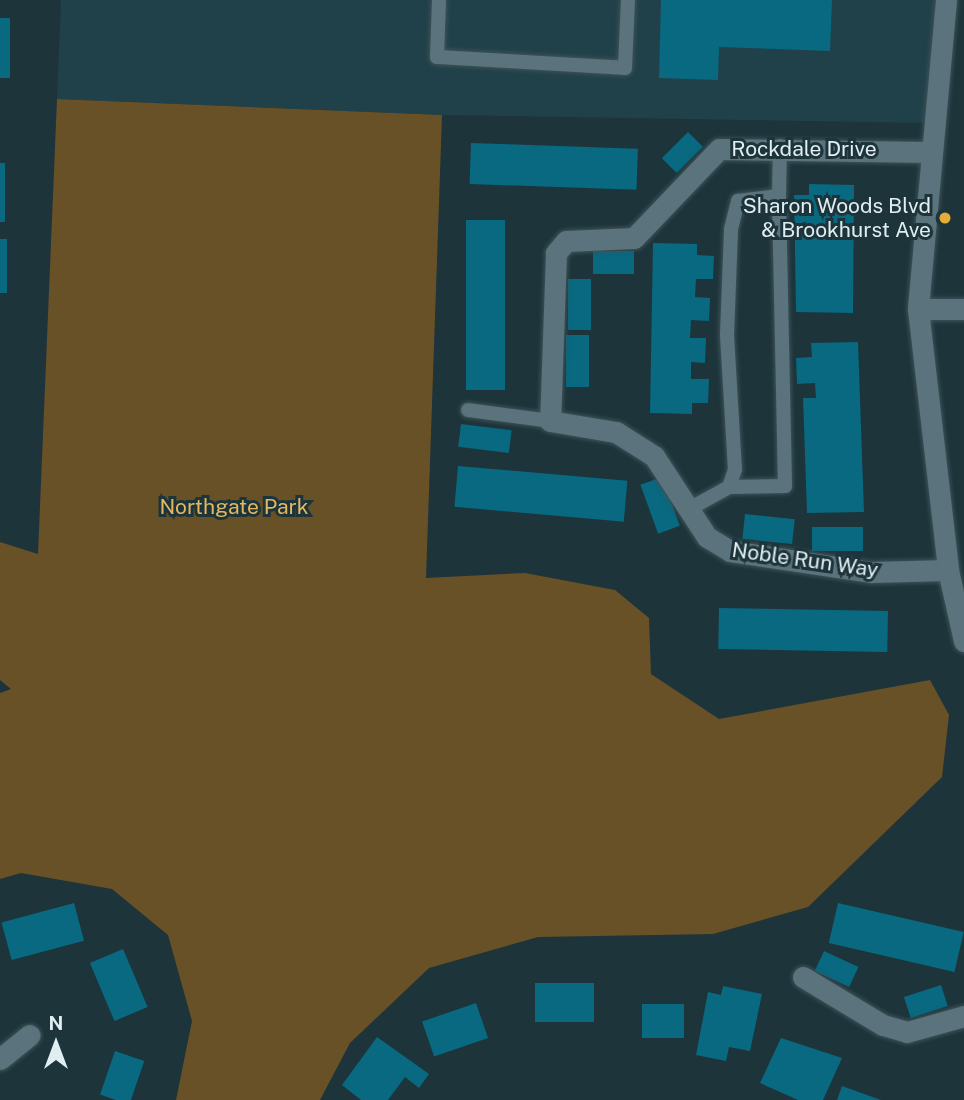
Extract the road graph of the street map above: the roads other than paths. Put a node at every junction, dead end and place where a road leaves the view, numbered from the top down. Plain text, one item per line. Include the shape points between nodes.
1 (439, 0) edge
2 (628, 0) edge
3 (946, 0) edge
4 (780, 146) junction
5 (929, 152) junction
6 (779, 196) junction
7 (918, 309) junction
8 (964, 309) edge
9 (468, 410) dead end
10 (550, 421) junction
11 (729, 487) junction
12 (689, 509) junction
13 (948, 570) junction
14 (964, 641) edge
15 (803, 977) dead end
16 (964, 1016) edge
17 (30, 1035) dead end
18 (0, 1059) edge

1 - 2 lane via 437,57 625,68
3 - 5 street
4 - 5 street, Rockdale Drive
4 - 6 lane
4 - 10 street, Rockdale Drive via 719,149 634,238 559,246
5 - 7 street
6 - 11 lane via 738,201 731,229 727,335 735,470
6 - 11 lane via 785,486
7 - 8 street
7 - 13 street
9 - 10 lane
10 - 12 street, Noble Run Way via 616,432 654,456
11 - 12 lane
12 - 13 street, Noble Run Way via 707,537 730,551 871,572
13 - 14 street
15 - 16 street via 883,1026 907,1032
17 - 18 street

